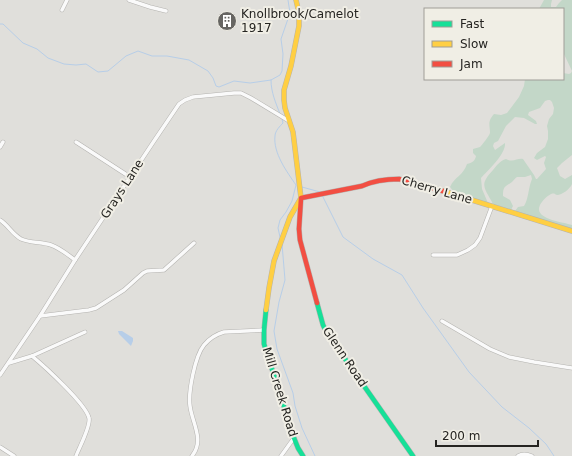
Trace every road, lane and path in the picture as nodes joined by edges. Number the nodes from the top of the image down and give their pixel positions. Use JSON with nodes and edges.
{"nodes":[{"id":1,"x":67,"y":0,"type":"edge"},
{"id":2,"x":129,"y":0,"type":"edge"},
{"id":3,"x":296,"y":0,"type":"edge"},
{"id":4,"x":62,"y":10,"type":"dead end"},
{"id":5,"x":166,"y":11,"type":"dead end"},
{"id":6,"x":290,"y":122,"type":"junction"},
{"id":7,"x":3,"y":142,"type":"dead end"},
{"id":8,"x":76,"y":142,"type":"dead end"},
{"id":9,"x":0,"y":146,"type":"edge"},
{"id":10,"x":130,"y":177,"type":"junction"},
{"id":11,"x":301,"y":198,"type":"junction"},
{"id":12,"x":492,"y":206,"type":"junction"},
{"id":13,"x":0,"y":220,"type":"edge"},
{"id":14,"x":572,"y":231,"type":"edge"},
{"id":15,"x":194,"y":243,"type":"dead end"},
{"id":16,"x":433,"y":255,"type":"dead end"},
{"id":17,"x":75,"y":260,"type":"junction"},
{"id":18,"x":40,"y":316,"type":"junction"},
{"id":19,"x":442,"y":321,"type":"dead end"},
{"id":20,"x":264,"y":330,"type":"junction"},
{"id":21,"x":85,"y":332,"type":"dead end"},
{"id":22,"x":32,"y":356,"type":"junction"},
{"id":23,"x":9,"y":363,"type":"junction"},
{"id":24,"x":572,"y":368,"type":"edge"},
{"id":25,"x":0,"y":375,"type":"edge"},
{"id":26,"x":294,"y":438,"type":"junction"},
{"id":27,"x":0,"y":447,"type":"edge"},
{"id":28,"x":14,"y":456,"type":"edge"},
{"id":29,"x":76,"y":456,"type":"edge"},
{"id":30,"x":192,"y":456,"type":"edge"},
{"id":31,"x":281,"y":456,"type":"edge"},
{"id":32,"x":303,"y":456,"type":"edge"},
{"id":33,"x":412,"y":456,"type":"edge"},
{"id":34,"x":518,"y":456,"type":"edge"},
{"id":35,"x":532,"y":456,"type":"edge"}],
"edges":[{"from":1,"to":4,"type":"street"},
{"from":2,"to":5,"type":"street"},
{"from":3,"to":6,"type":"street"},
{"from":6,"to":10,"type":"street","name":"Grays Lane"},
{"from":6,"to":11,"type":"street"},
{"from":7,"to":9,"type":"street"},
{"from":8,"to":10,"type":"street"},
{"from":10,"to":17,"type":"street","name":"Grays Lane"},
{"from":11,"to":12,"type":"street","name":"Cherry Lane"},
{"from":11,"to":20,"type":"street","name":"Mill Creek Road"},
{"from":11,"to":33,"type":"street","name":"Glenn Road"},
{"from":12,"to":14,"type":"street","name":"Cherry Lane"},
{"from":12,"to":16,"type":"street"},
{"from":13,"to":17,"type":"street"},
{"from":15,"to":18,"type":"street"},
{"from":17,"to":18,"type":"street","name":"Grays Lane"},
{"from":18,"to":23,"type":"street","name":"Grays Lane"},
{"from":19,"to":24,"type":"street"},
{"from":20,"to":26,"type":"street","name":"Mill Creek Road"},
{"from":20,"to":30,"type":"street"},
{"from":21,"to":22,"type":"street"},
{"from":22,"to":23,"type":"street"},
{"from":22,"to":29,"type":"street"},
{"from":23,"to":25,"type":"street","name":"Grays Lane"},
{"from":26,"to":31,"type":"street"},
{"from":26,"to":32,"type":"street","name":"Mill Creek Road"},
{"from":27,"to":28,"type":"street"},
{"from":34,"to":35,"type":"street"}]}
